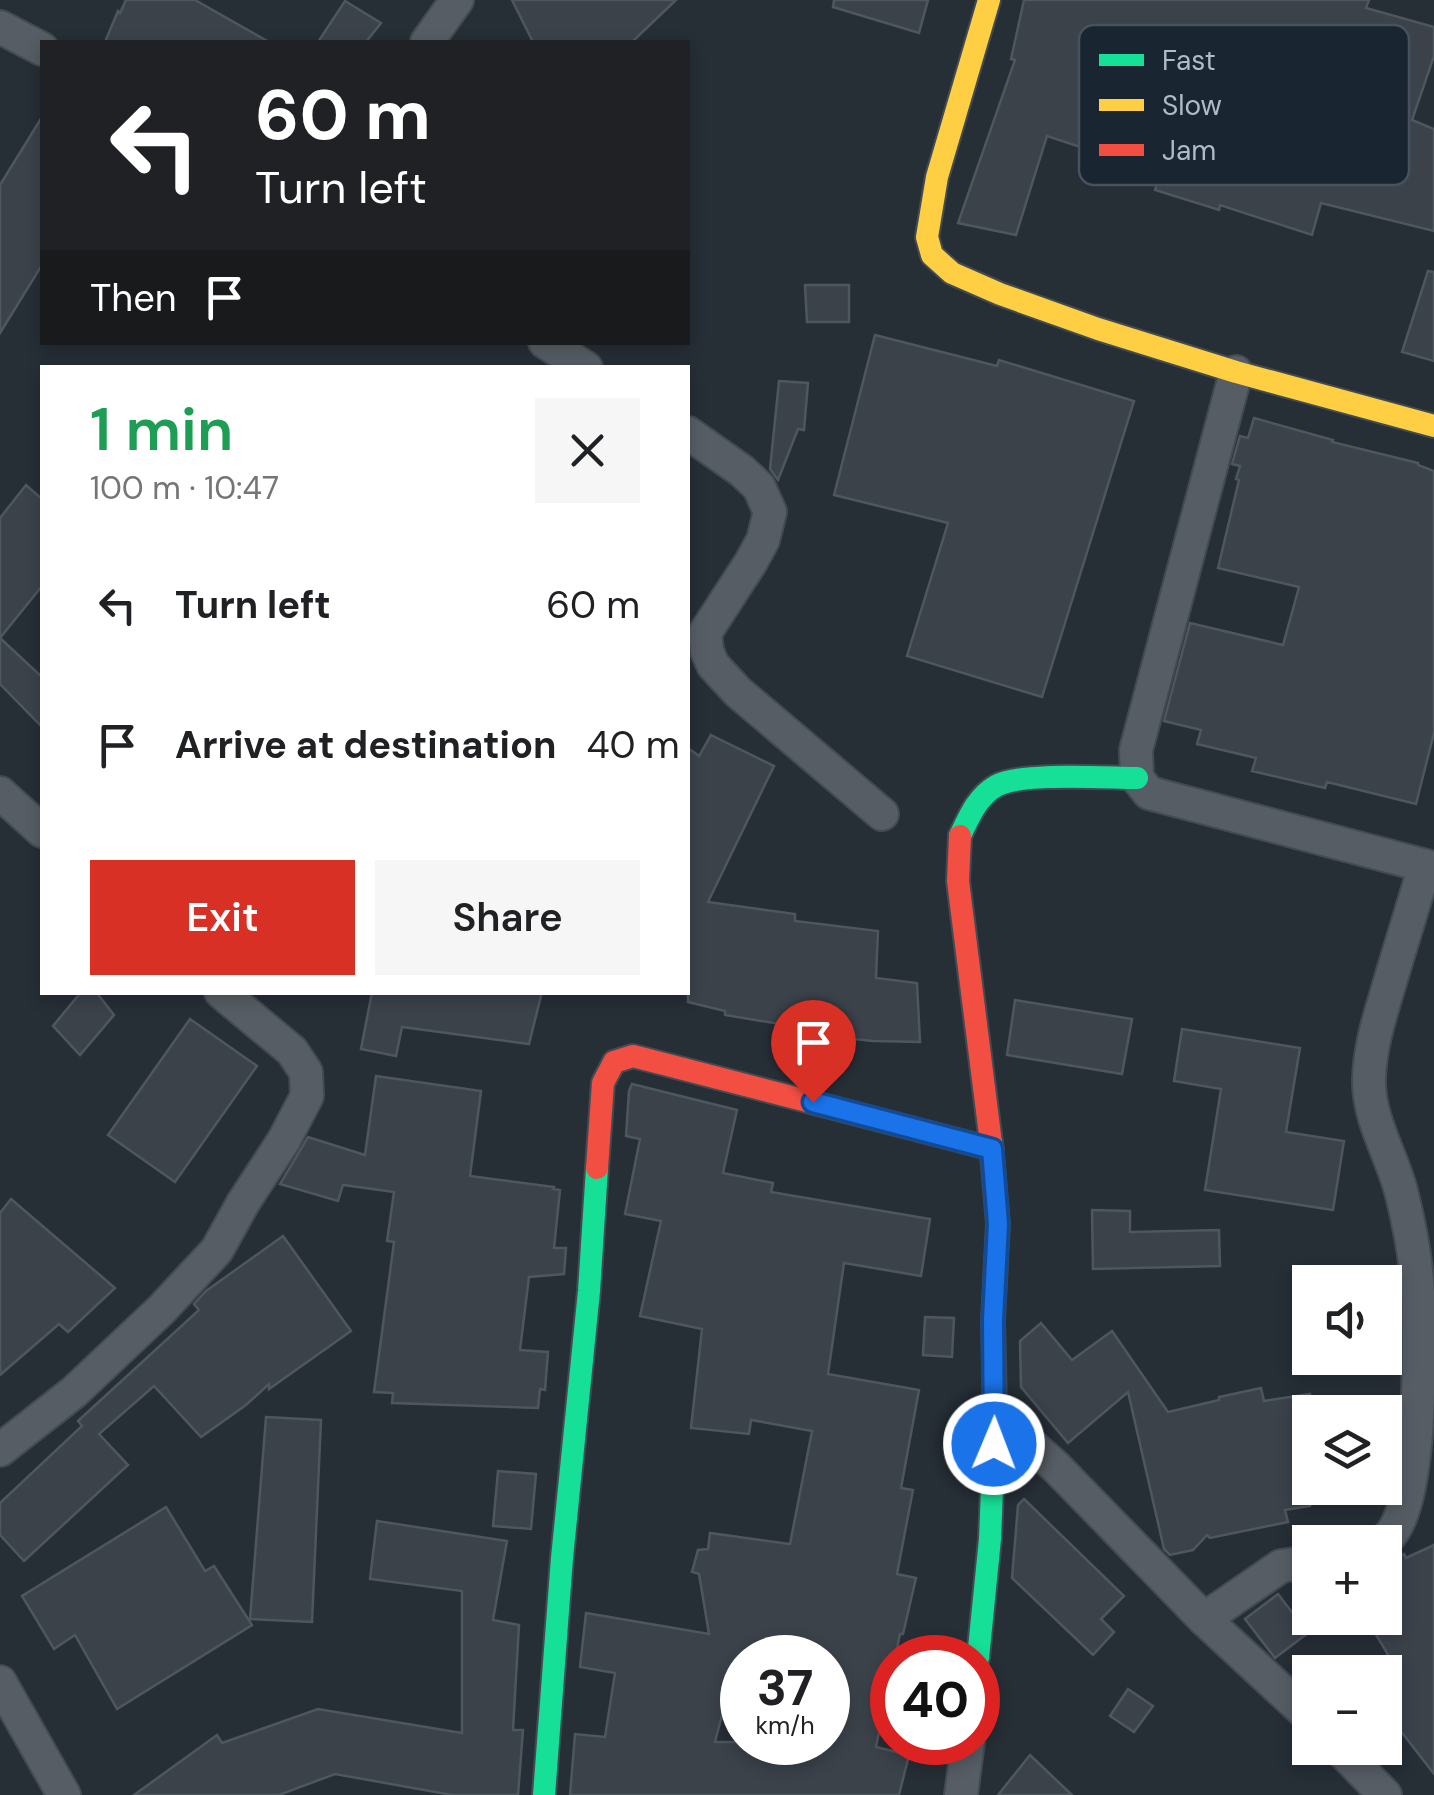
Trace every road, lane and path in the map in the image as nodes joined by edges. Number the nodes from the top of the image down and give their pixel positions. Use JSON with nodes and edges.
{"nodes":[{"id":1,"x":457,"y":0,"type":"edge"},
{"id":2,"x":989,"y":0,"type":"edge"},
{"id":3,"x":0,"y":27,"type":"edge"},
{"id":4,"x":428,"y":40,"type":"edge"},
{"id":5,"x":40,"y":48,"type":"edge"},
{"id":6,"x":549,"y":345,"type":"edge"},
{"id":7,"x":581,"y":365,"type":"edge"},
{"id":8,"x":1236,"y":372,"type":"junction"},
{"id":9,"x":1434,"y":426,"type":"edge"},
{"id":10,"x":690,"y":434,"type":"edge"},
{"id":11,"x":1136,"y":778,"type":"junction"},
{"id":12,"x":0,"y":793,"type":"edge"},
{"id":13,"x":882,"y":814,"type":"dead end"},
{"id":14,"x":40,"y":830,"type":"edge"},
{"id":15,"x":1430,"y":867,"type":"edge"},
{"id":16,"x":225,"y":995,"type":"edge"},
{"id":17,"x":992,"y":1149,"type":"junction"},
{"id":18,"x":995,"y":1413,"type":"junction"},
{"id":19,"x":1426,"y":1428,"type":"edge"},
{"id":20,"x":0,"y":1450,"type":"edge"},
{"id":21,"x":1398,"y":1525,"type":"edge"},
{"id":22,"x":1292,"y":1565,"type":"edge"},
{"id":23,"x":1204,"y":1619,"type":"junction"},
{"id":24,"x":980,"y":1635,"type":"edge"},
{"id":25,"x":0,"y":1682,"type":"edge"},
{"id":26,"x":1292,"y":1700,"type":"edge"},
{"id":27,"x":965,"y":1765,"type":"edge"},
{"id":28,"x":1356,"y":1765,"type":"edge"},
{"id":29,"x":64,"y":1795,"type":"edge"},
{"id":30,"x":544,"y":1795,"type":"edge"},
{"id":31,"x":961,"y":1795,"type":"edge"},
{"id":32,"x":1385,"y":1795,"type":"edge"}],
"edges":[{"from":1,"to":4,"type":"street"},
{"from":2,"to":8,"type":"street"},
{"from":3,"to":5,"type":"street"},
{"from":6,"to":7,"type":"street"},
{"from":8,"to":9,"type":"street"},
{"from":8,"to":11,"type":"street"},
{"from":10,"to":13,"type":"street"},
{"from":11,"to":15,"type":"street"},
{"from":11,"to":17,"type":"street"},
{"from":12,"to":14,"type":"street"},
{"from":15,"to":19,"type":"street"},
{"from":16,"to":20,"type":"street"},
{"from":17,"to":18,"type":"street"},
{"from":17,"to":30,"type":"street"},
{"from":18,"to":23,"type":"street"},
{"from":18,"to":24,"type":"street"},
{"from":19,"to":21,"type":"street"},
{"from":22,"to":23,"type":"street"},
{"from":23,"to":26,"type":"street"},
{"from":25,"to":29,"type":"street"},
{"from":27,"to":31,"type":"street"},
{"from":28,"to":32,"type":"street"}]}
